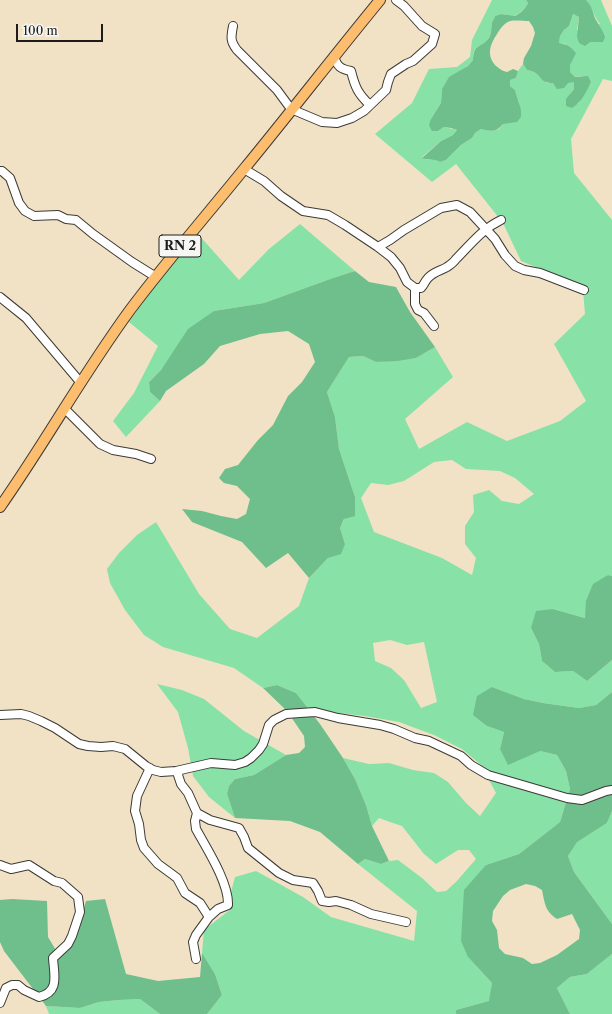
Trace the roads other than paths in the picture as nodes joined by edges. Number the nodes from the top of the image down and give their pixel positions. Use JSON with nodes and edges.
{"nodes":[{"id":1,"x":380,"y":0,"type":"edge"},
{"id":2,"x":396,"y":0,"type":"edge"},
{"id":3,"x":233,"y":26,"type":"dead end"},
{"id":4,"x":334,"y":56,"type":"junction"},
{"id":5,"x":370,"y":105,"type":"junction"},
{"id":6,"x":291,"y":109,"type":"junction"},
{"id":7,"x":244,"y":169,"type":"junction"},
{"id":8,"x":0,"y":170,"type":"edge"},
{"id":9,"x":501,"y":220,"type":"dead end"},
{"id":10,"x":486,"y":230,"type":"junction"},
{"id":11,"x":378,"y":247,"type":"junction"},
{"id":12,"x":156,"y":277,"type":"junction"},
{"id":13,"x":415,"y":288,"type":"junction"},
{"id":14,"x":584,"y":290,"type":"dead end"},
{"id":15,"x":0,"y":297,"type":"edge"},
{"id":16,"x":434,"y":326,"type":"dead end"},
{"id":17,"x":81,"y":383,"type":"junction"},
{"id":18,"x":64,"y":408,"type":"junction"},
{"id":19,"x":151,"y":460,"type":"dead end"},
{"id":20,"x":2,"y":501,"type":"edge"},
{"id":21,"x":0,"y":715,"type":"edge"},
{"id":22,"x":150,"y":768,"type":"junction"},
{"id":23,"x":179,"y":770,"type":"junction"},
{"id":24,"x":612,"y":790,"type":"edge"},
{"id":25,"x":197,"y":813,"type":"junction"},
{"id":26,"x":0,"y":864,"type":"edge"},
{"id":27,"x":209,"y":917,"type":"junction"},
{"id":28,"x":406,"y":922,"type":"dead end"},
{"id":29,"x":196,"y":959,"type":"dead end"},
{"id":30,"x":0,"y":1003,"type":"edge"}],
"edges":[{"from":1,"to":4,"type":"main road","number":"RN 2"},
{"from":2,"to":5,"type":"street"},
{"from":3,"to":6,"type":"street"},
{"from":4,"to":5,"type":"street"},
{"from":4,"to":6,"type":"main road","number":"RN 2"},
{"from":5,"to":6,"type":"street"},
{"from":6,"to":7,"type":"main road","number":"RN 2"},
{"from":7,"to":11,"type":"street"},
{"from":7,"to":12,"type":"main road","number":"RN 2"},
{"from":8,"to":12,"type":"street"},
{"from":9,"to":10,"type":"street"},
{"from":10,"to":11,"type":"street"},
{"from":10,"to":13,"type":"street"},
{"from":10,"to":14,"type":"street"},
{"from":11,"to":13,"type":"street"},
{"from":12,"to":17,"type":"main road","number":"RN 2"},
{"from":13,"to":16,"type":"street"},
{"from":15,"to":17,"type":"street"},
{"from":17,"to":18,"type":"main road","number":"RN 2"},
{"from":18,"to":19,"type":"street"},
{"from":18,"to":20,"type":"main road","number":"RN 2"},
{"from":21,"to":22,"type":"street"},
{"from":22,"to":23,"type":"street"},
{"from":22,"to":27,"type":"street"},
{"from":23,"to":24,"type":"street"},
{"from":23,"to":25,"type":"street"},
{"from":25,"to":27,"type":"street"},
{"from":25,"to":28,"type":"street"},
{"from":26,"to":30,"type":"street"},
{"from":27,"to":29,"type":"street"}]}
